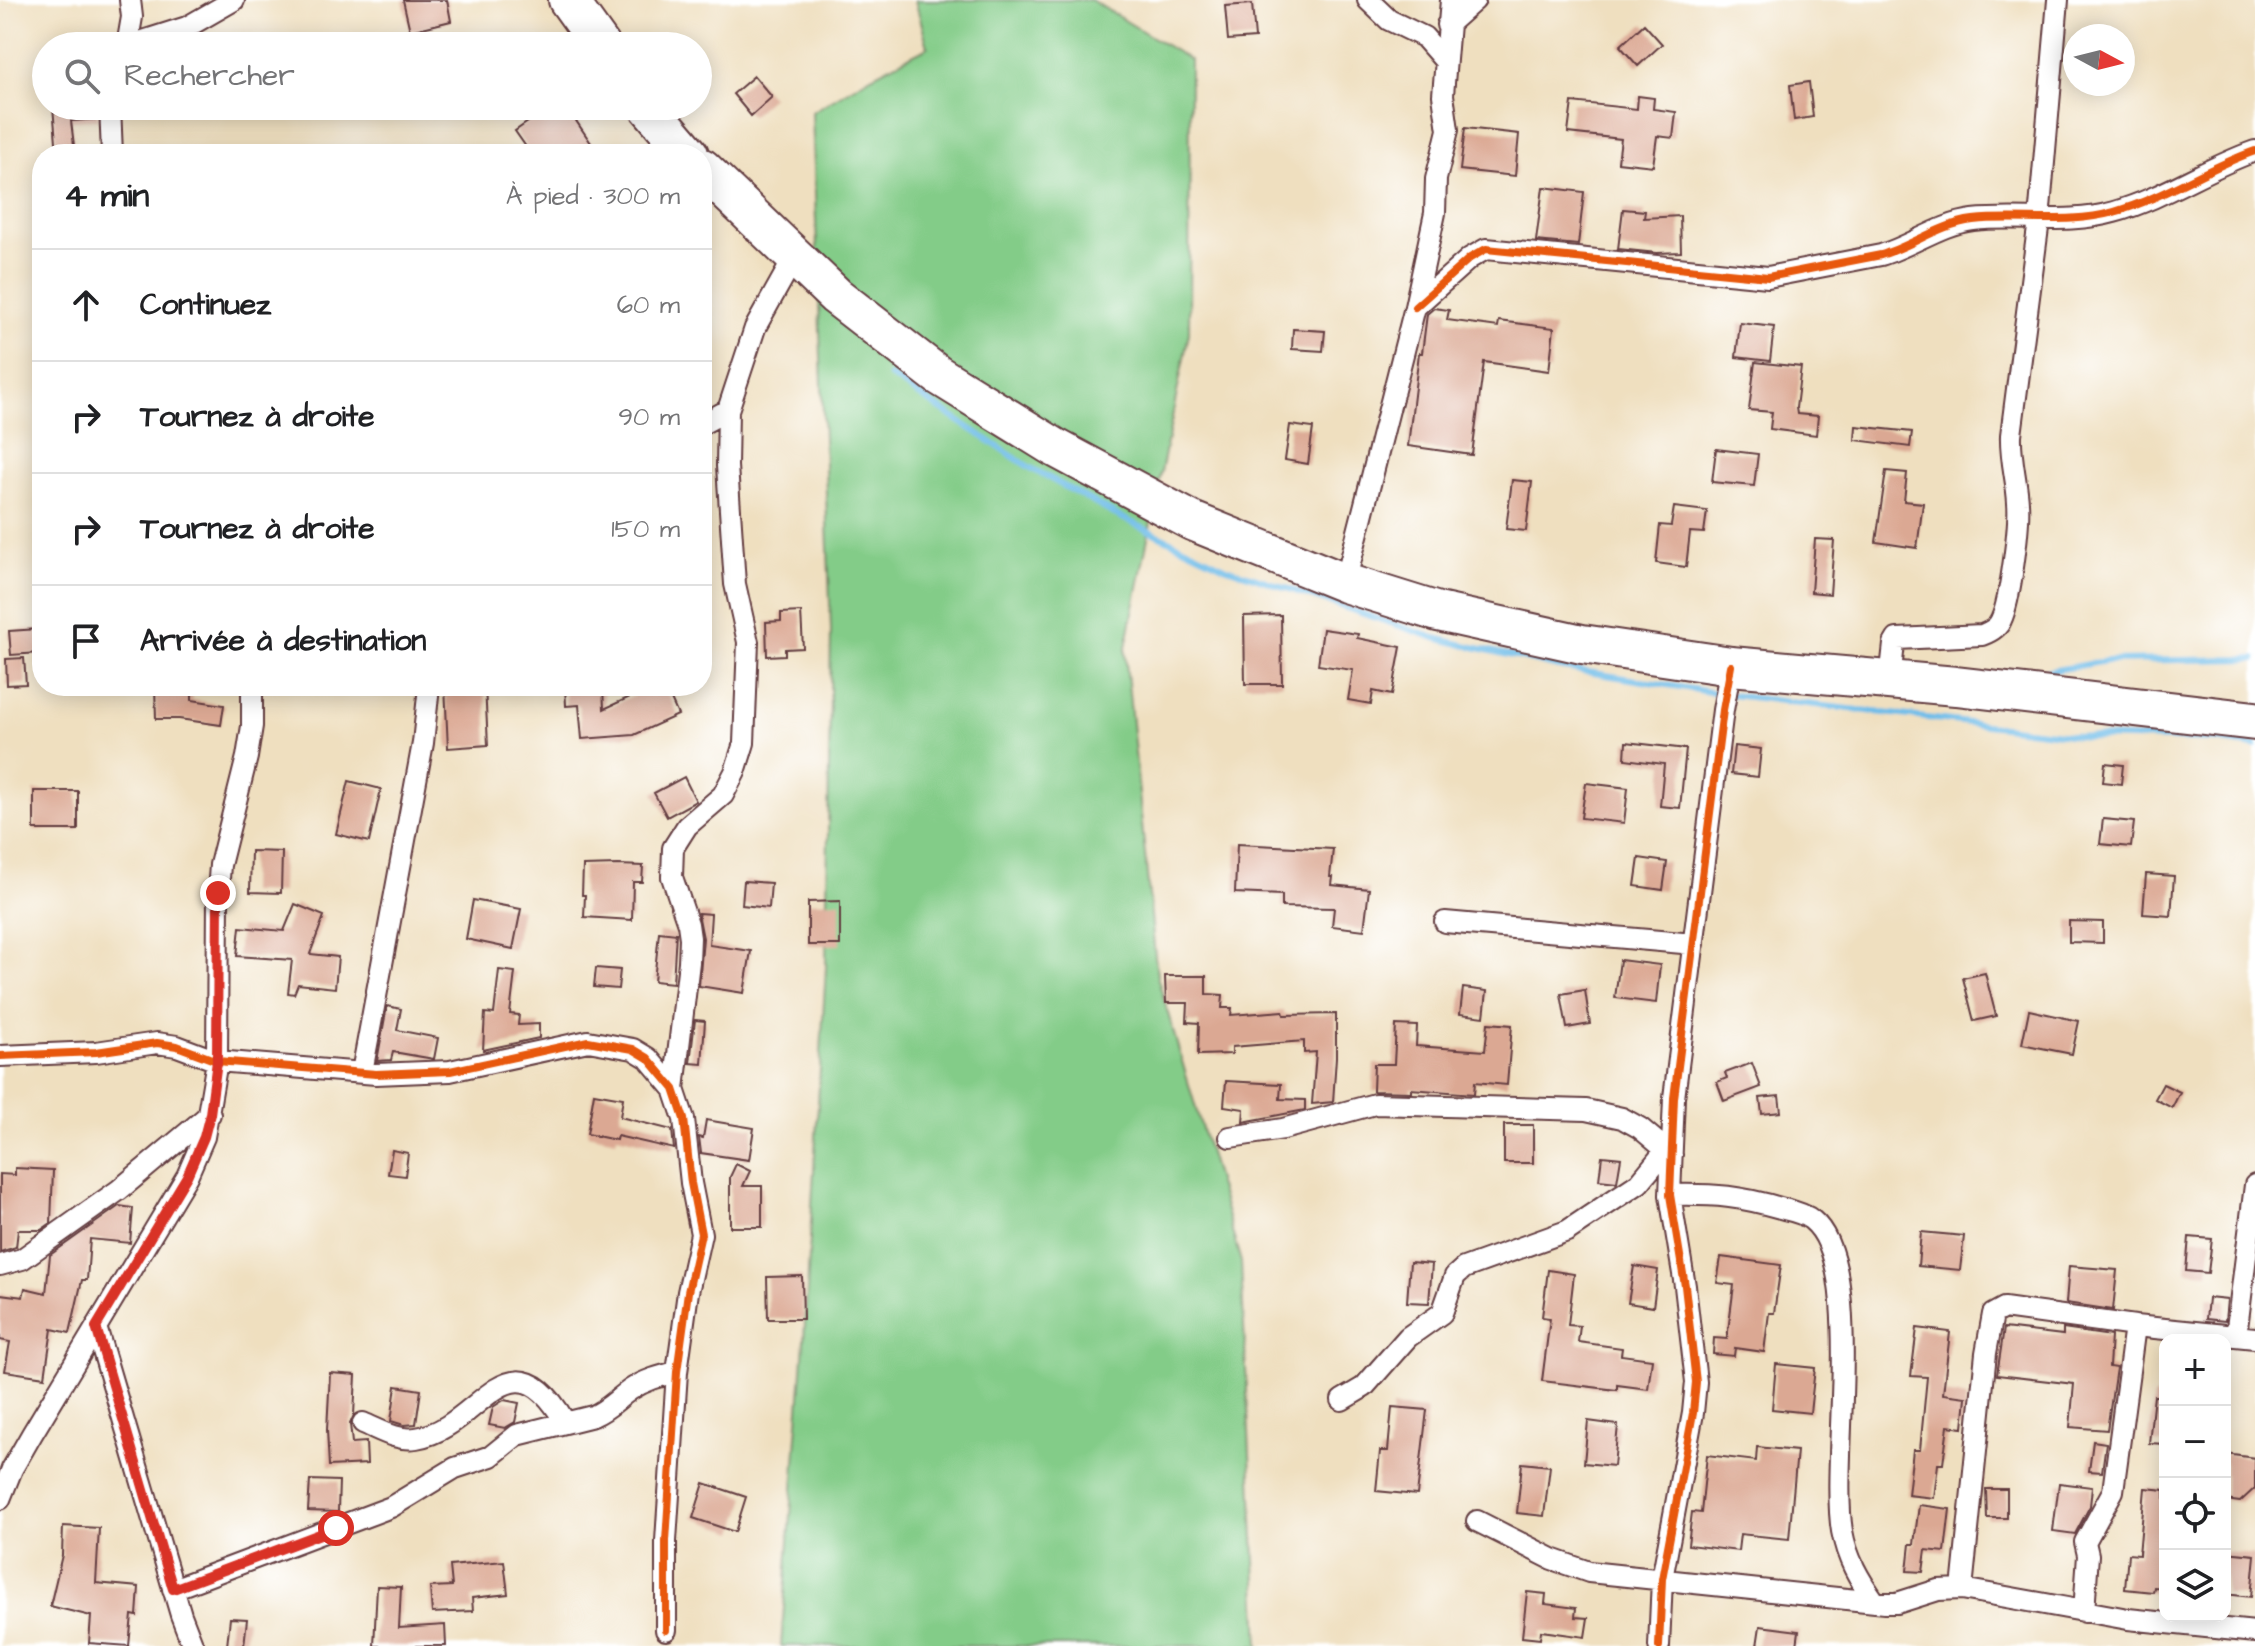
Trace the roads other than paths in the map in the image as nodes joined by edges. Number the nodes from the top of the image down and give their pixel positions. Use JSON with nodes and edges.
{"nodes":[{"id":1,"x":130,"y":0,"type":"edge"},
{"id":2,"x":234,"y":0,"type":"edge"},
{"id":3,"x":568,"y":0,"type":"edge"},
{"id":4,"x":1368,"y":0,"type":"edge"},
{"id":5,"x":1451,"y":0,"type":"edge"},
{"id":6,"x":1475,"y":0,"type":"edge"},
{"id":7,"x":2058,"y":0,"type":"edge"},
{"id":8,"x":1447,"y":25,"type":"junction"},
{"id":9,"x":129,"y":32,"type":"edge"},
{"id":10,"x":171,"y":32,"type":"edge"},
{"id":11,"x":591,"y":32,"type":"edge"},
{"id":12,"x":1445,"y":61,"type":"junction"},
{"id":13,"x":111,"y":120,"type":"edge"},
{"id":14,"x":660,"y":120,"type":"edge"},
{"id":15,"x":112,"y":144,"type":"edge"},
{"id":16,"x":680,"y":144,"type":"edge"},
{"id":17,"x":2255,"y":151,"type":"edge"},
{"id":18,"x":712,"y":178,"type":"edge"},
{"id":19,"x":2039,"y":220,"type":"junction"},
{"id":20,"x":794,"y":258,"type":"junction"},
{"id":21,"x":1415,"y":307,"type":"junction"},
{"id":22,"x":728,"y":410,"type":"junction"},
{"id":23,"x":712,"y":419,"type":"edge"},
{"id":24,"x":1345,"y":583,"type":"junction"},
{"id":25,"x":1731,"y":666,"type":"junction"},
{"id":26,"x":1890,"y":680,"type":"junction"},
{"id":27,"x":252,"y":696,"type":"edge"},
{"id":28,"x":428,"y":696,"type":"edge"},
{"id":29,"x":2247,"y":722,"type":"edge"},
{"id":30,"x":1445,"y":922,"type":"dead end"},
{"id":31,"x":1694,"y":944,"type":"junction"},
{"id":32,"x":0,"y":1056,"type":"edge"},
{"id":33,"x":217,"y":1061,"type":"junction"},
{"id":34,"x":362,"y":1072,"type":"junction"},
{"id":35,"x":674,"y":1089,"type":"junction"},
{"id":36,"x":210,"y":1114,"type":"junction"},
{"id":37,"x":1230,"y":1137,"type":"dead end"},
{"id":38,"x":1669,"y":1152,"type":"junction"},
{"id":39,"x":2255,"y":1185,"type":"edge"},
{"id":40,"x":1670,"y":1195,"type":"junction"},
{"id":41,"x":0,"y":1265,"type":"edge"},
{"id":42,"x":2135,"y":1326,"type":"junction"},
{"id":43,"x":96,"y":1327,"type":"junction"},
{"id":44,"x":2246,"y":1337,"type":"edge"},
{"id":45,"x":677,"y":1372,"type":"junction"},
{"id":46,"x":1342,"y":1400,"type":"dead end"},
{"id":47,"x":565,"y":1422,"type":"junction"},
{"id":48,"x":363,"y":1423,"type":"dead end"},
{"id":49,"x":0,"y":1499,"type":"edge"},
{"id":50,"x":1477,"y":1521,"type":"dead end"},
{"id":51,"x":1662,"y":1579,"type":"junction"},
{"id":52,"x":173,"y":1589,"type":"junction"},
{"id":53,"x":1962,"y":1589,"type":"junction"},
{"id":54,"x":1875,"y":1602,"type":"junction"},
{"id":55,"x":2084,"y":1612,"type":"junction"},
{"id":56,"x":666,"y":1630,"type":"dead end"},
{"id":57,"x":2255,"y":1632,"type":"edge"},
{"id":58,"x":193,"y":1646,"type":"edge"},
{"id":59,"x":1659,"y":1646,"type":"edge"}],
"edges":[{"from":1,"to":9,"type":"street"},
{"from":2,"to":10,"type":"street"},
{"from":3,"to":11,"type":"highway"},
{"from":4,"to":12,"type":"street"},
{"from":5,"to":8,"type":"street"},
{"from":6,"to":8,"type":"street"},
{"from":7,"to":19,"type":"street"},
{"from":8,"to":12,"type":"street"},
{"from":12,"to":21,"type":"street"},
{"from":13,"to":15,"type":"street"},
{"from":14,"to":16,"type":"highway"},
{"from":17,"to":19,"type":"street"},
{"from":18,"to":20,"type":"highway"},
{"from":19,"to":21,"type":"street"},
{"from":19,"to":26,"type":"street"},
{"from":20,"to":22,"type":"street"},
{"from":20,"to":24,"type":"highway"},
{"from":21,"to":24,"type":"street"},
{"from":22,"to":23,"type":"street"},
{"from":22,"to":35,"type":"street"},
{"from":24,"to":25,"type":"highway"},
{"from":25,"to":26,"type":"highway"},
{"from":25,"to":31,"type":"street"},
{"from":26,"to":29,"type":"highway"},
{"from":27,"to":33,"type":"street"},
{"from":28,"to":34,"type":"street"},
{"from":30,"to":31,"type":"street"},
{"from":31,"to":38,"type":"street"},
{"from":32,"to":33,"type":"street"},
{"from":33,"to":34,"type":"street"},
{"from":33,"to":36,"type":"street"},
{"from":34,"to":35,"type":"street"},
{"from":35,"to":45,"type":"street"},
{"from":36,"to":41,"type":"street"},
{"from":36,"to":43,"type":"street"},
{"from":37,"to":38,"type":"street"},
{"from":38,"to":40,"type":"street"},
{"from":38,"to":46,"type":"street"},
{"from":39,"to":44,"type":"street"},
{"from":40,"to":51,"type":"street"},
{"from":40,"to":54,"type":"street"},
{"from":42,"to":44,"type":"street"},
{"from":42,"to":53,"type":"street"},
{"from":42,"to":55,"type":"street"},
{"from":43,"to":49,"type":"street"},
{"from":43,"to":52,"type":"street"},
{"from":45,"to":47,"type":"street"},
{"from":45,"to":56,"type":"street"},
{"from":47,"to":48,"type":"street"},
{"from":47,"to":52,"type":"street"},
{"from":50,"to":51,"type":"street"},
{"from":51,"to":54,"type":"street"},
{"from":51,"to":59,"type":"street"},
{"from":52,"to":58,"type":"street"},
{"from":53,"to":54,"type":"street"},
{"from":53,"to":55,"type":"street"},
{"from":55,"to":57,"type":"street"}]}
